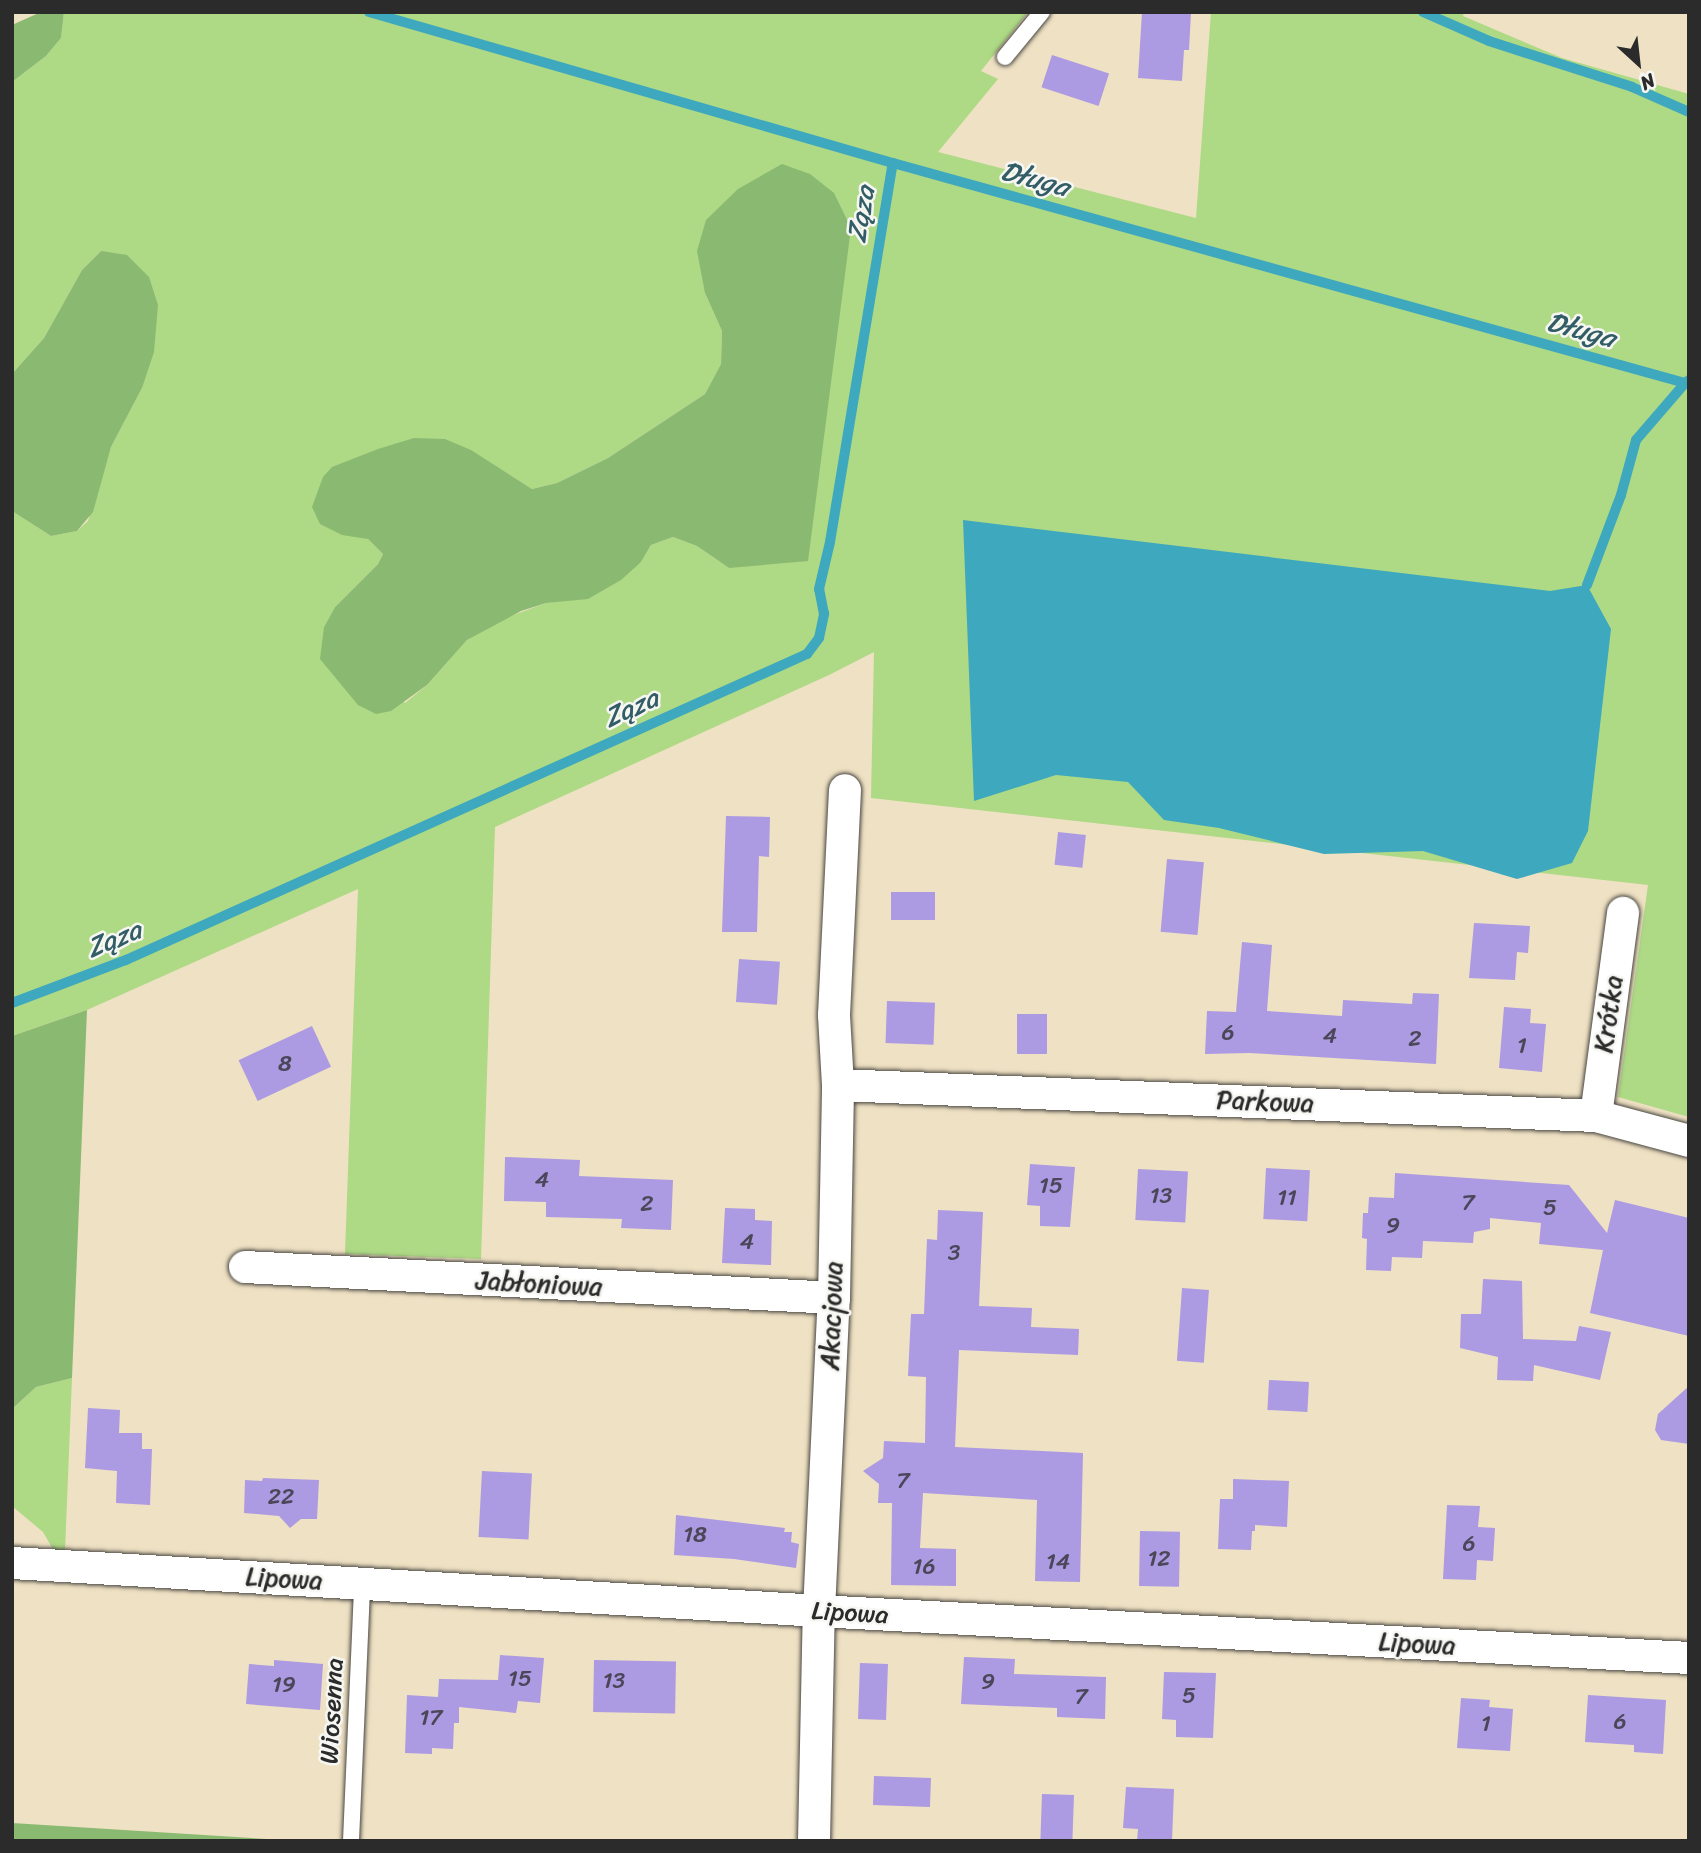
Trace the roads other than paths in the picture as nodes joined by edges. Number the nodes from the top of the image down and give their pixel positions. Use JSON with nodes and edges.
{"nodes":[{"id":1,"x":1042,"y":12,"type":"edge"},
{"id":2,"x":1005,"y":57,"type":"dead end"},
{"id":3,"x":845,"y":790,"type":"dead end"},
{"id":4,"x":1623,"y":913,"type":"dead end"},
{"id":5,"x":838,"y":1085,"type":"junction"},
{"id":6,"x":1595,"y":1116,"type":"junction"},
{"id":7,"x":1689,"y":1141,"type":"edge"},
{"id":8,"x":245,"y":1266,"type":"dead end"},
{"id":9,"x":834,"y":1298,"type":"junction"},
{"id":10,"x":12,"y":1563,"type":"edge"},
{"id":11,"x":362,"y":1584,"type":"junction"},
{"id":12,"x":819,"y":1611,"type":"junction"},
{"id":13,"x":1689,"y":1658,"type":"edge"},
{"id":14,"x":351,"y":1841,"type":"edge"},
{"id":15,"x":814,"y":1841,"type":"edge"}],
"edges":[{"from":1,"to":2,"type":"lane"},
{"from":3,"to":5,"type":"street","name":"Akacjowa"},
{"from":4,"to":6,"type":"street","name":"Krótka"},
{"from":5,"to":6,"type":"street","name":"Parkowa"},
{"from":5,"to":9,"type":"street","name":"Akacjowa"},
{"from":6,"to":7,"type":"street","name":"Parkowa"},
{"from":8,"to":9,"type":"street","name":"Jabłoniowa"},
{"from":9,"to":12,"type":"street","name":"Akacjowa"},
{"from":10,"to":11,"type":"street","name":"Lipowa"},
{"from":11,"to":12,"type":"street","name":"Lipowa"},
{"from":11,"to":14,"type":"lane","name":"Wiosenna"},
{"from":12,"to":13,"type":"street","name":"Lipowa"},
{"from":12,"to":15,"type":"street","name":"Akacjowa"}]}
